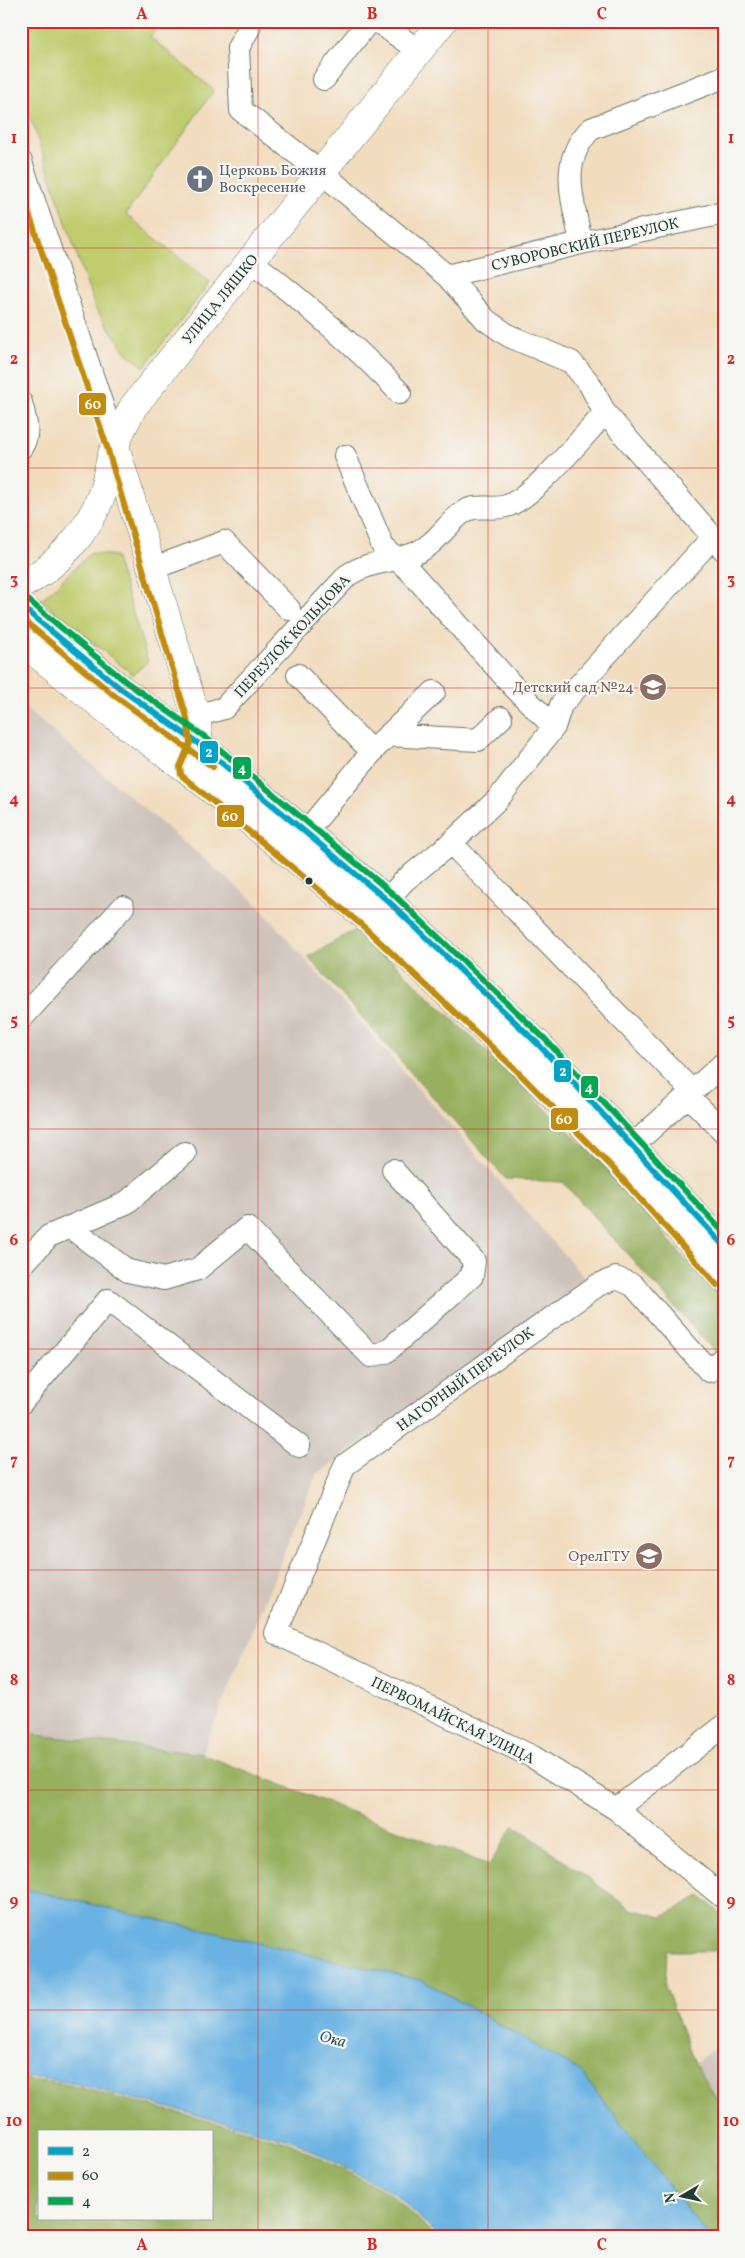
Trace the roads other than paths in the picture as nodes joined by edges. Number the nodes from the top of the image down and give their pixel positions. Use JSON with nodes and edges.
{"nodes":[{"id":1,"x":369,"y":21,"type":"edge"},
{"id":2,"x":377,"y":21,"type":"edge"},
{"id":3,"x":443,"y":21,"type":"edge"},
{"id":4,"x":250,"y":28,"type":"dead end"},
{"id":5,"x":419,"y":51,"type":"junction"},
{"id":6,"x":724,"y":77,"type":"edge"},
{"id":7,"x":324,"y":79,"type":"dead end"},
{"id":8,"x":21,"y":162,"type":"edge"},
{"id":9,"x":322,"y":172,"type":"junction"},
{"id":10,"x":724,"y":213,"type":"edge"},
{"id":11,"x":581,"y":243,"type":"junction"},
{"id":12,"x":251,"y":261,"type":"junction"},
{"id":13,"x":447,"y":276,"type":"junction"},
{"id":14,"x":400,"y":393,"type":"dead end"},
{"id":15,"x":21,"y":403,"type":"edge"},
{"id":16,"x":605,"y":413,"type":"junction"},
{"id":17,"x":115,"y":444,"type":"junction"},
{"id":18,"x":21,"y":448,"type":"edge"},
{"id":19,"x":345,"y":456,"type":"dead end"},
{"id":20,"x":718,"y":544,"type":"edge"},
{"id":21,"x":396,"y":560,"type":"junction"},
{"id":22,"x":150,"y":569,"type":"junction"},
{"id":23,"x":21,"y":585,"type":"edge"},
{"id":24,"x":21,"y":606,"type":"edge"},
{"id":25,"x":289,"y":610,"type":"dead end"},
{"id":26,"x":21,"y":642,"type":"edge"},
{"id":27,"x":298,"y":676,"type":"dead end"},
{"id":28,"x":434,"y":692,"type":"dead end"},
{"id":29,"x":196,"y":716,"type":"junction"},
{"id":30,"x":501,"y":718,"type":"dead end"},
{"id":31,"x":554,"y":727,"type":"junction"},
{"id":32,"x":388,"y":735,"type":"junction"},
{"id":33,"x":198,"y":744,"type":"junction"},
{"id":34,"x":372,"y":752,"type":"junction"},
{"id":35,"x":188,"y":770,"type":"junction"},
{"id":36,"x":306,"y":832,"type":"junction"},
{"id":37,"x":451,"y":843,"type":"junction"},
{"id":38,"x":387,"y":900,"type":"junction"},
{"id":39,"x":123,"y":907,"type":"dead end"},
{"id":40,"x":21,"y":1019,"type":"edge"},
{"id":41,"x":724,"y":1063,"type":"edge"},
{"id":42,"x":691,"y":1094,"type":"junction"},
{"id":43,"x":724,"y":1132,"type":"edge"},
{"id":44,"x":632,"y":1145,"type":"junction"},
{"id":45,"x":185,"y":1153,"type":"dead end"},
{"id":46,"x":394,"y":1170,"type":"dead end"},
{"id":47,"x":70,"y":1227,"type":"junction"},
{"id":48,"x":724,"y":1246,"type":"edge"},
{"id":49,"x":21,"y":1266,"type":"edge"},
{"id":50,"x":724,"y":1279,"type":"edge"},
{"id":51,"x":724,"y":1357,"type":"edge"},
{"id":52,"x":21,"y":1403,"type":"edge"},
{"id":53,"x":299,"y":1446,"type":"dead end"},
{"id":54,"x":324,"y":1514,"type":"joint"},
{"id":55,"x":724,"y":1726,"type":"edge"},
{"id":56,"x":616,"y":1809,"type":"junction"},
{"id":57,"x":724,"y":1898,"type":"edge"}],
"edges":[{"from":1,"to":7,"type":"street"},
{"from":2,"to":5,"type":"street"},
{"from":3,"to":5,"type":"main road","name":"УЛИЦА ЛЯШКО"},
{"from":4,"to":9,"type":"street"},
{"from":5,"to":9,"type":"main road","name":"УЛИЦА ЛЯШКО"},
{"from":6,"to":11,"type":"street"},
{"from":8,"to":17,"type":"street"},
{"from":9,"to":12,"type":"main road","name":"УЛИЦА ЛЯШКО"},
{"from":9,"to":13,"type":"street"},
{"from":10,"to":11,"type":"street","name":"СУВОРОВСКИЙ ПЕРЕУЛОК"},
{"from":11,"to":13,"type":"street","name":"СУВОРОВСКИЙ ПЕРЕУЛОК"},
{"from":12,"to":14,"type":"street"},
{"from":12,"to":17,"type":"main road","name":"УЛИЦА ЛЯШКО"},
{"from":13,"to":16,"type":"street"},
{"from":15,"to":18,"type":"street"},
{"from":16,"to":20,"type":"street"},
{"from":16,"to":21,"type":"street","name":"ПЕРЕУЛОК КОЛЬЦОВА"},
{"from":17,"to":22,"type":"main road"},
{"from":17,"to":23,"type":"main road","name":"УЛИЦА ЛЯШКО"},
{"from":19,"to":21,"type":"street"},
{"from":20,"to":31,"type":"street"},
{"from":21,"to":29,"type":"street","name":"ПЕРЕУЛОК КОЛЬЦОВА"},
{"from":21,"to":31,"type":"street"},
{"from":22,"to":25,"type":"street"},
{"from":22,"to":29,"type":"main road"},
{"from":24,"to":33,"type":"main road"},
{"from":26,"to":35,"type":"main road"},
{"from":27,"to":34,"type":"street"},
{"from":28,"to":32,"type":"street"},
{"from":29,"to":33,"type":"main road"},
{"from":30,"to":32,"type":"street"},
{"from":31,"to":37,"type":"street"},
{"from":32,"to":34,"type":"street"},
{"from":33,"to":35,"type":"main road"},
{"from":33,"to":36,"type":"main road"},
{"from":34,"to":36,"type":"street"},
{"from":35,"to":50,"type":"main road"},
{"from":36,"to":38,"type":"main road"},
{"from":37,"to":38,"type":"street"},
{"from":37,"to":42,"type":"street"},
{"from":38,"to":44,"type":"main road"},
{"from":39,"to":40,"type":"street"},
{"from":41,"to":42,"type":"street"},
{"from":42,"to":43,"type":"street"},
{"from":42,"to":44,"type":"street"},
{"from":44,"to":48,"type":"main road"},
{"from":45,"to":47,"type":"street"},
{"from":46,"to":47,"type":"street"},
{"from":47,"to":49,"type":"street"},
{"from":51,"to":54,"type":"street","name":"НАГОРНЫЙ ПЕРЕУЛОК"},
{"from":52,"to":53,"type":"street"},
{"from":54,"to":56,"type":"street","name":"ПЕРВОМАЙСКАЯ УЛИЦА"},
{"from":55,"to":56,"type":"street"},
{"from":56,"to":57,"type":"street","name":"ПЕРВОМАЙСКАЯ УЛИЦА"}]}
